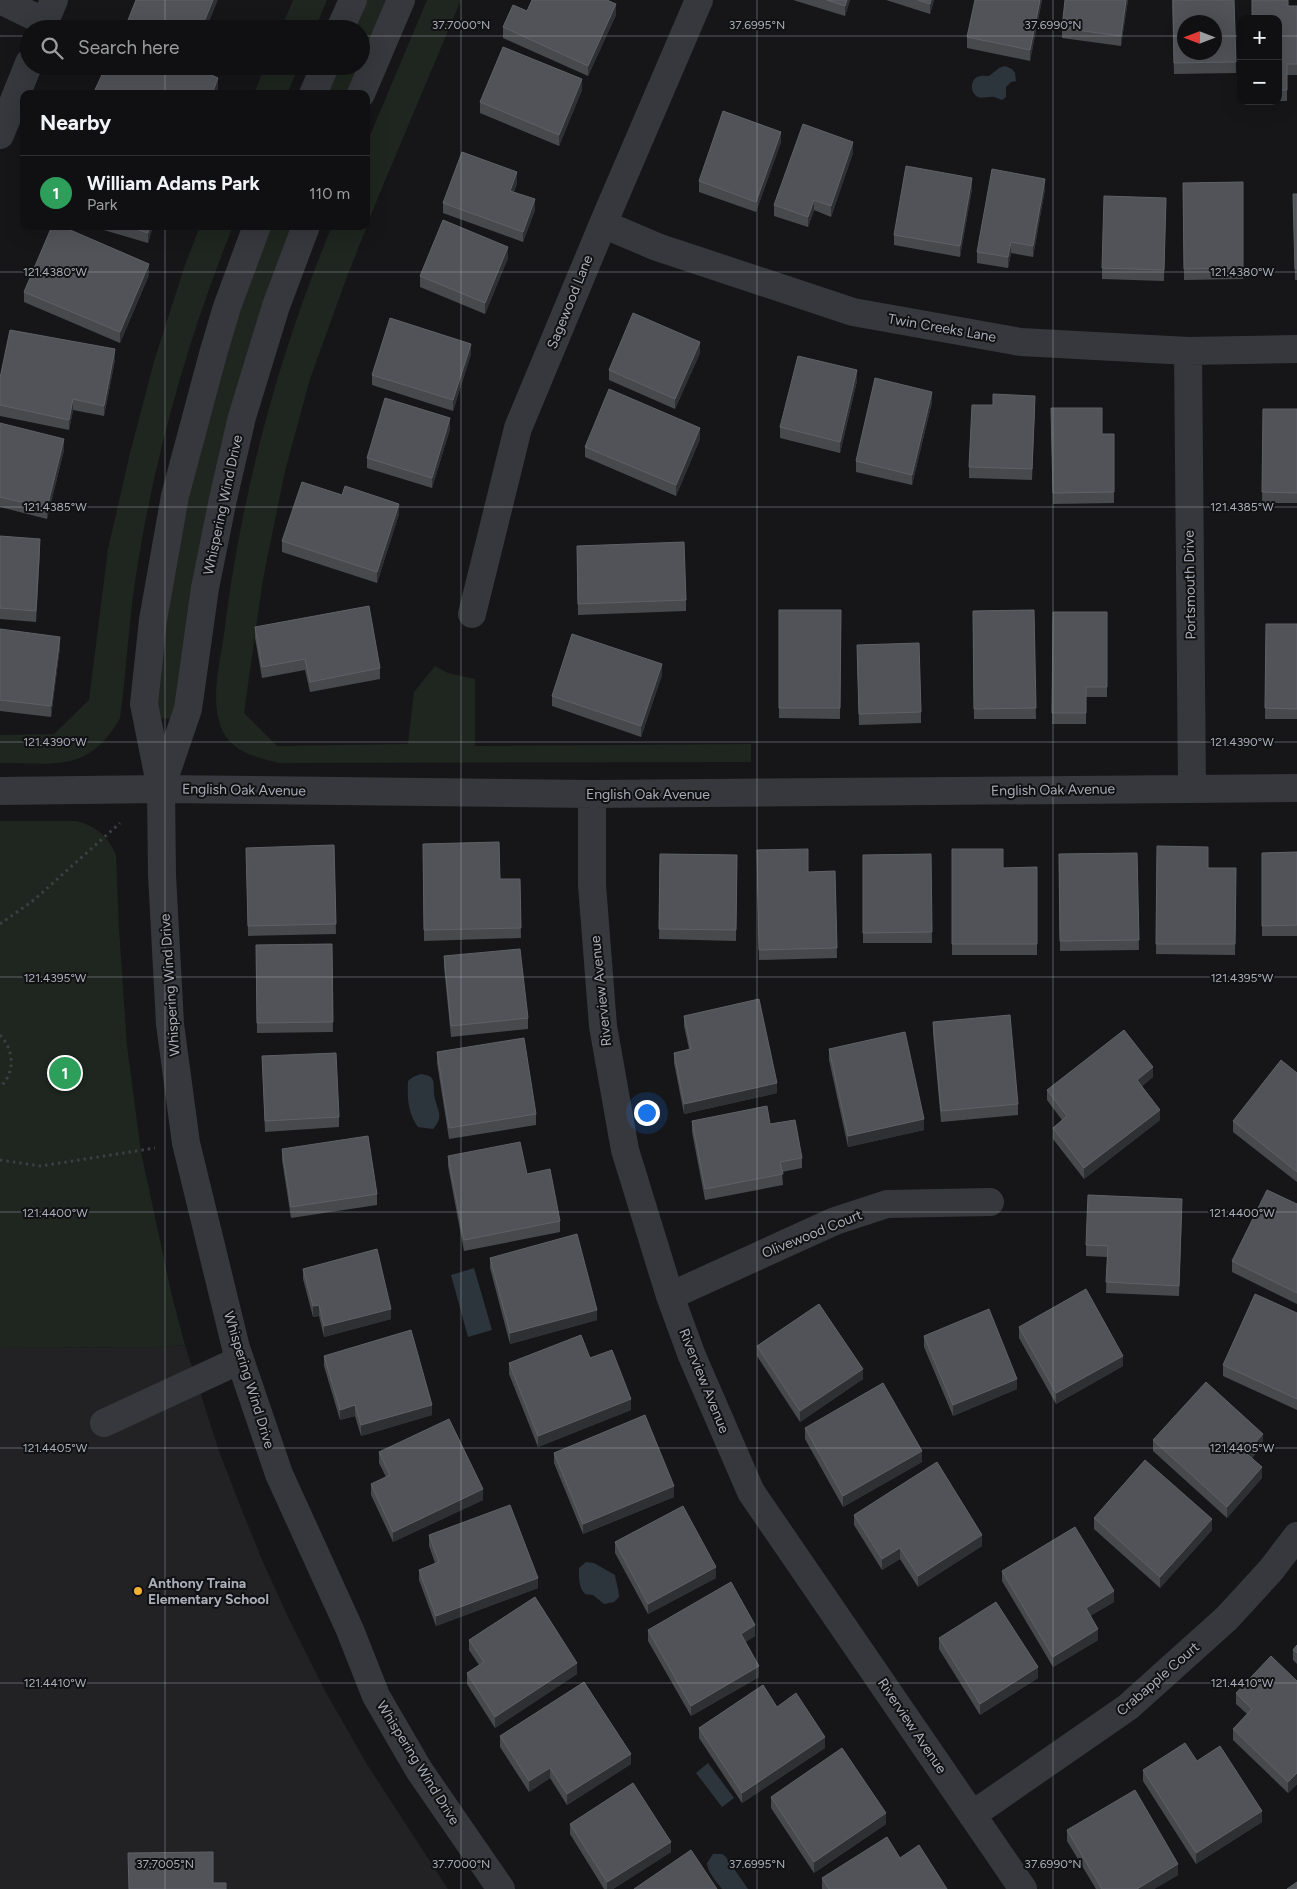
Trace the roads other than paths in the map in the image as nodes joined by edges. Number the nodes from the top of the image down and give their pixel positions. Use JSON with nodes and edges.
{"nodes":[{"id":1,"x":0,"y":0,"type":"edge"},
{"id":2,"x":353,"y":0,"type":"edge"},
{"id":3,"x":401,"y":0,"type":"edge"},
{"id":4,"x":698,"y":0,"type":"edge"},
{"id":5,"x":47,"y":17,"type":"edge"},
{"id":6,"x":344,"y":20,"type":"edge"},
{"id":7,"x":370,"y":73,"type":"edge"},
{"id":8,"x":24,"y":75,"type":"edge"},
{"id":9,"x":320,"y":75,"type":"edge"},
{"id":10,"x":369,"y":75,"type":"edge"},
{"id":11,"x":315,"y":90,"type":"edge"},
{"id":12,"x":363,"y":90,"type":"edge"},
{"id":13,"x":0,"y":135,"type":"edge"},
{"id":14,"x":603,"y":224,"type":"junction"},
{"id":15,"x":256,"y":230,"type":"edge"},
{"id":16,"x":304,"y":230,"type":"edge"},
{"id":17,"x":1297,"y":349,"type":"edge"},
{"id":18,"x":1188,"y":351,"type":"junction"},
{"id":19,"x":472,"y":614,"type":"dead end"},
{"id":20,"x":1297,"y":788,"type":"edge"},
{"id":21,"x":161,"y":789,"type":"junction"},
{"id":22,"x":1192,"y":789,"type":"junction"},
{"id":23,"x":0,"y":791,"type":"edge"},
{"id":24,"x":592,"y":794,"type":"junction"},
{"id":25,"x":990,"y":1202,"type":"dead end"},
{"id":26,"x":670,"y":1296,"type":"junction"},
{"id":27,"x":240,"y":1360,"type":"junction"},
{"id":28,"x":104,"y":1423,"type":"dead end"},
{"id":29,"x":1297,"y":1536,"type":"edge"},
{"id":30,"x":972,"y":1815,"type":"junction"},
{"id":31,"x":501,"y":1889,"type":"edge"},
{"id":32,"x":1023,"y":1889,"type":"edge"}],
"edges":[{"from":1,"to":5,"type":"street"},
{"from":2,"to":6,"type":"street"},
{"from":3,"to":7,"type":"street"},
{"from":4,"to":14,"type":"street","name":"Sagewood Lane"},
{"from":8,"to":13,"type":"street"},
{"from":9,"to":11,"type":"street"},
{"from":10,"to":12,"type":"street"},
{"from":14,"to":18,"type":"street","name":"Twin Creeks Lane"},
{"from":14,"to":19,"type":"street","name":"Sagewood Lane"},
{"from":15,"to":21,"type":"street","name":"Whispering Wind Drive"},
{"from":16,"to":21,"type":"street","name":"Whispering Wind Drive"},
{"from":17,"to":18,"type":"street","name":"Twin Creeks Lane"},
{"from":18,"to":22,"type":"street","name":"Portsmouth Drive"},
{"from":20,"to":22,"type":"street","name":"English Oak Avenue"},
{"from":21,"to":23,"type":"street","name":"English Oak Avenue"},
{"from":21,"to":24,"type":"street","name":"English Oak Avenue"},
{"from":21,"to":27,"type":"street","name":"Whispering Wind Drive"},
{"from":22,"to":24,"type":"street","name":"English Oak Avenue"},
{"from":24,"to":26,"type":"street","name":"Riverview Avenue"},
{"from":25,"to":26,"type":"street","name":"Olivewood Court"},
{"from":26,"to":30,"type":"street","name":"Riverview Avenue"},
{"from":27,"to":28,"type":"street"},
{"from":27,"to":31,"type":"street","name":"Whispering Wind Drive"},
{"from":29,"to":30,"type":"street","name":"Crabapple Court"},
{"from":30,"to":32,"type":"street","name":"Riverview Avenue"}]}
